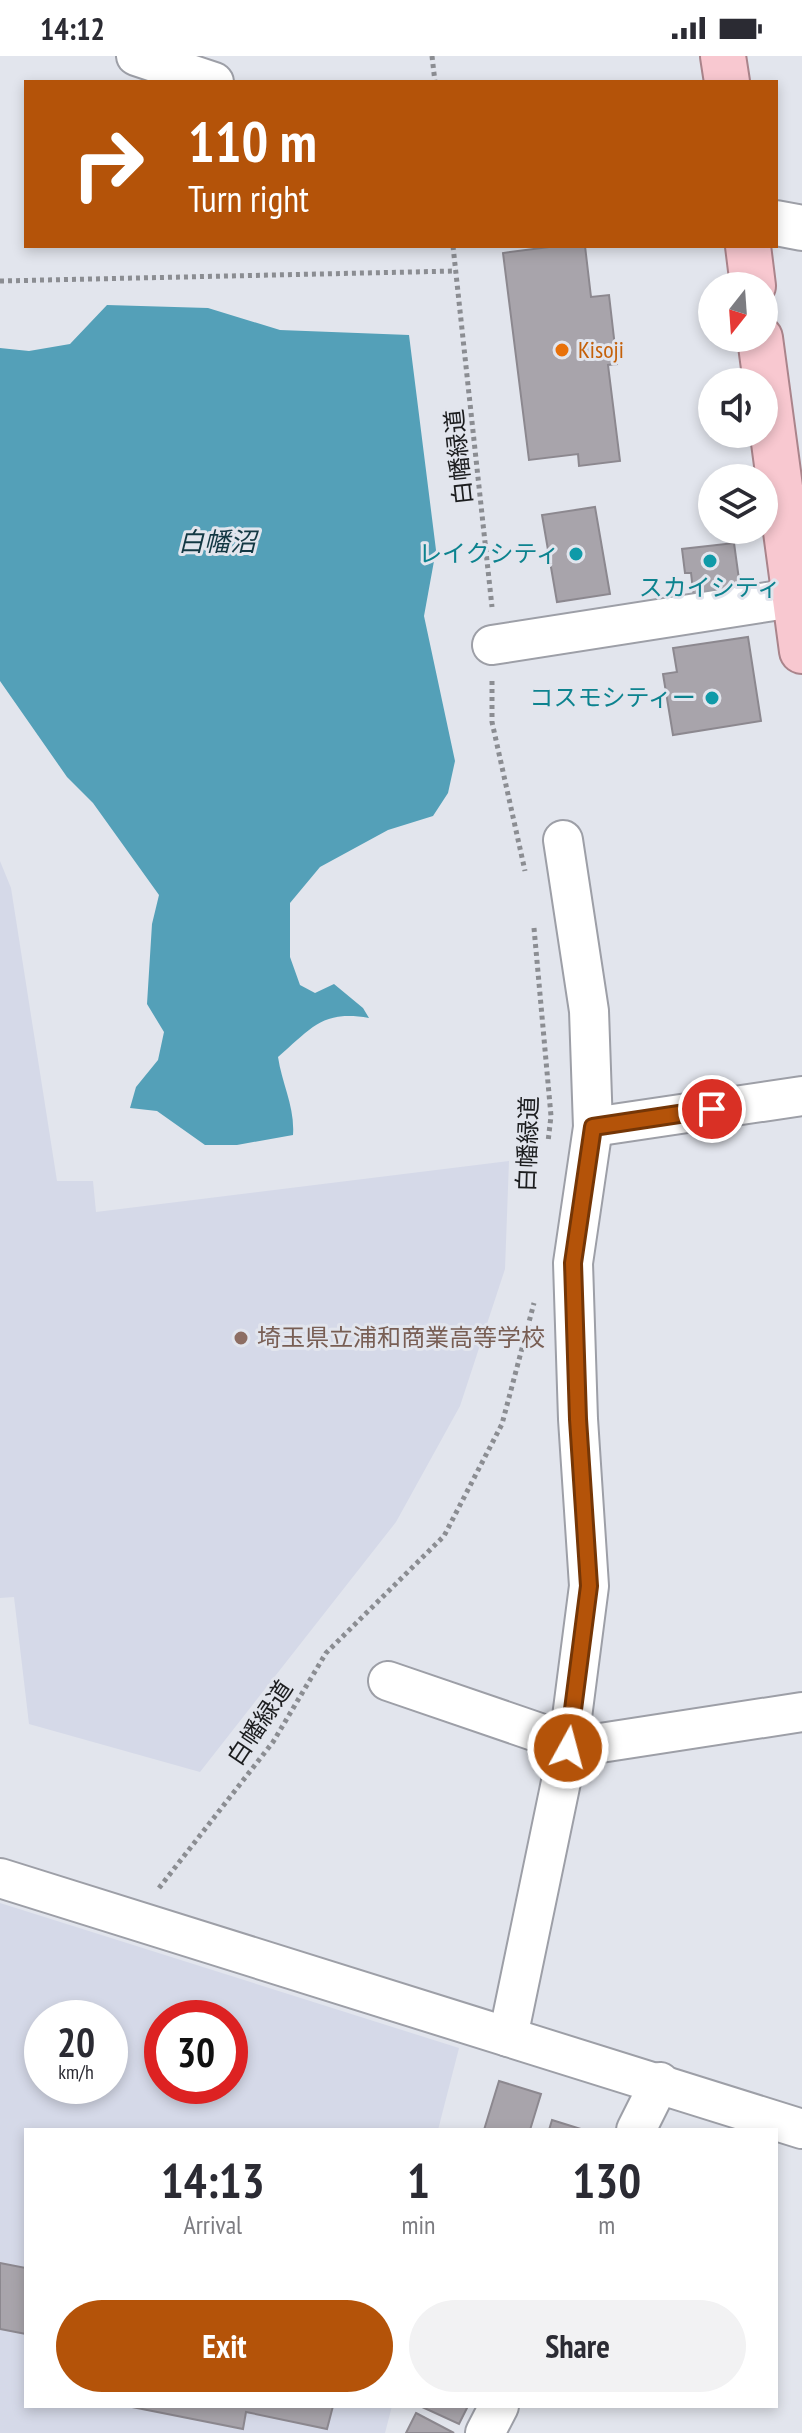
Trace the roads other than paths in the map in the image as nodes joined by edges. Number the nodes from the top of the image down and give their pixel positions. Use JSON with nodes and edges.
{"nodes":[{"id":1,"x":136,"y":56,"type":"edge"},
{"id":2,"x":723,"y":56,"type":"edge"},
{"id":3,"x":208,"y":80,"type":"edge"},
{"id":4,"x":727,"y":80,"type":"edge"},
{"id":5,"x":778,"y":223,"type":"edge"},
{"id":6,"x":802,"y":228,"type":"edge"},
{"id":7,"x":748,"y":248,"type":"edge"},
{"id":8,"x":751,"y":272,"type":"edge"},
{"id":9,"x":762,"y":352,"type":"edge"},
{"id":10,"x":793,"y":598,"type":"junction"},
{"id":11,"x":492,"y":645,"type":"road end"},
{"id":12,"x":802,"y":651,"type":"edge"},
{"id":13,"x":563,"y":840,"type":"dead end"},
{"id":14,"x":802,"y":1096,"type":"edge"},
{"id":15,"x":593,"y":1127,"type":"junction"},
{"id":16,"x":388,"y":1681,"type":"dead end"},
{"id":17,"x":802,"y":1712,"type":"edge"},
{"id":18,"x":569,"y":1746,"type":"junction"},
{"id":19,"x":0,"y":1878,"type":"edge"},
{"id":20,"x":508,"y":2037,"type":"junction"},
{"id":21,"x":660,"y":2082,"type":"junction"},
{"id":22,"x":637,"y":2128,"type":"edge"},
{"id":23,"x":802,"y":2129,"type":"edge"},
{"id":24,"x":498,"y":2408,"type":"edge"},
{"id":25,"x":485,"y":2433,"type":"edge"}],
"edges":[{"from":1,"to":3,"type":"street"},
{"from":2,"to":4,"type":"highway"},
{"from":5,"to":6,"type":"street"},
{"from":7,"to":8,"type":"highway"},
{"from":9,"to":10,"type":"highway"},
{"from":10,"to":11,"type":"street"},
{"from":10,"to":12,"type":"highway"},
{"from":13,"to":15,"type":"street"},
{"from":14,"to":15,"type":"street"},
{"from":15,"to":18,"type":"street"},
{"from":16,"to":18,"type":"street"},
{"from":17,"to":18,"type":"street"},
{"from":18,"to":20,"type":"street"},
{"from":19,"to":20,"type":"street"},
{"from":20,"to":21,"type":"street"},
{"from":21,"to":22,"type":"street"},
{"from":21,"to":23,"type":"street"},
{"from":24,"to":25,"type":"street"}]}
